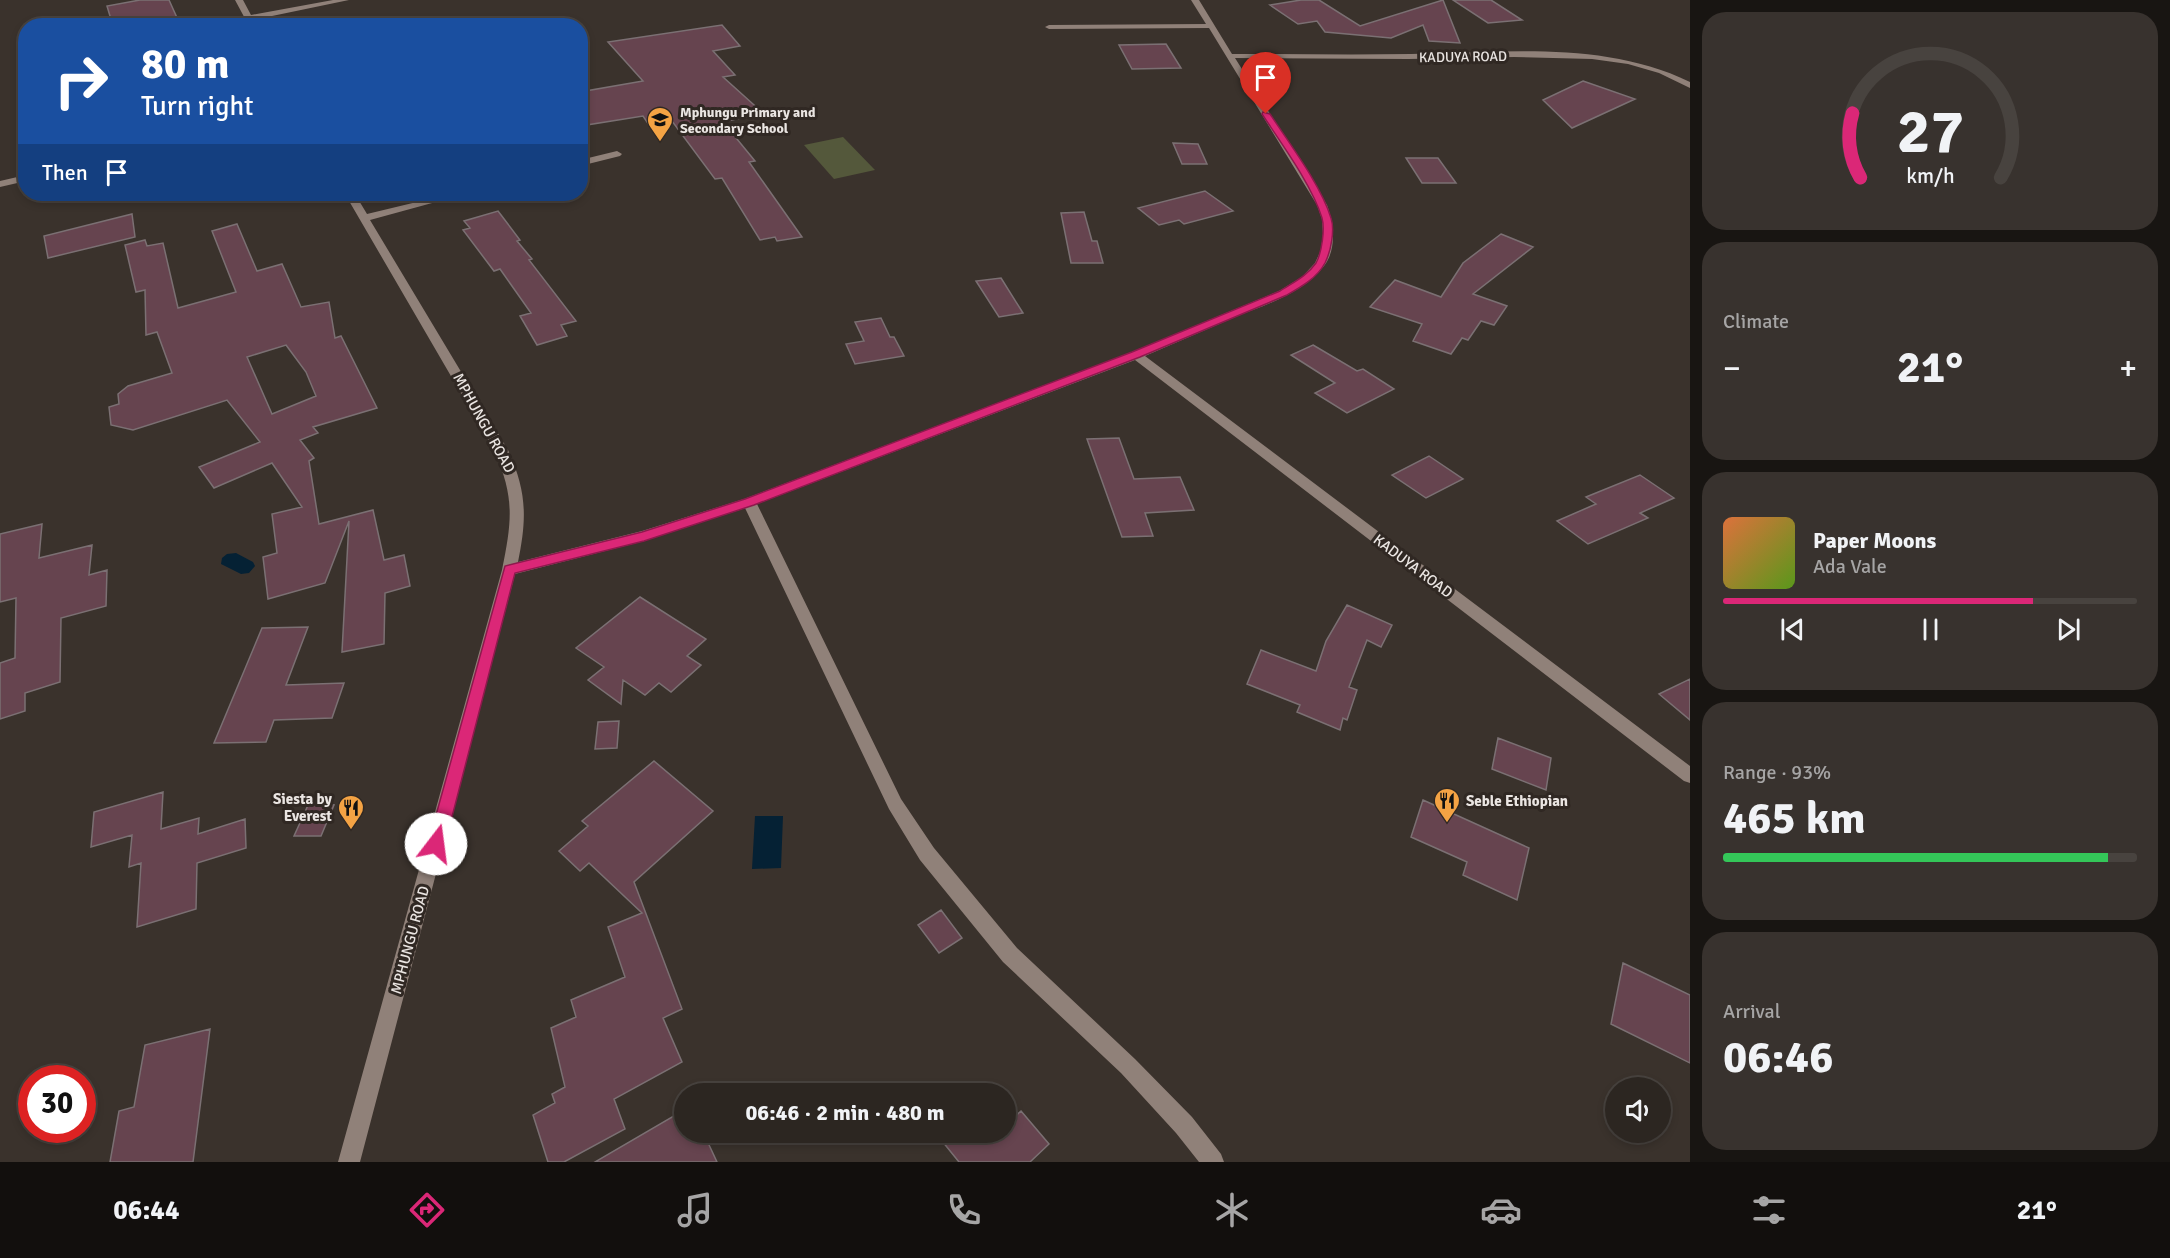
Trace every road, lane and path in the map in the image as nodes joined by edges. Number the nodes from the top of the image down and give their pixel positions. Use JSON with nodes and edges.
{"nodes":[{"id":1,"x":239,"y":0,"type":"edge"},
{"id":2,"x":345,"y":0,"type":"edge"},
{"id":3,"x":1195,"y":0,"type":"edge"},
{"id":4,"x":249,"y":18,"type":"edge"},
{"id":5,"x":268,"y":18,"type":"edge"},
{"id":6,"x":1212,"y":26,"type":"junction"},
{"id":7,"x":1049,"y":27,"type":"dead end"},
{"id":8,"x":1231,"y":56,"type":"junction"},
{"id":9,"x":1690,"y":85,"type":"edge"},
{"id":10,"x":617,"y":154,"type":"dead end"},
{"id":11,"x":588,"y":162,"type":"edge"},
{"id":12,"x":18,"y":180,"type":"edge"},
{"id":13,"x":0,"y":184,"type":"edge"},
{"id":14,"x":354,"y":201,"type":"edge"},
{"id":15,"x":432,"y":201,"type":"edge"},
{"id":16,"x":364,"y":218,"type":"junction"},
{"id":17,"x":1136,"y":355,"type":"junction"},
{"id":18,"x":749,"y":502,"type":"junction"},
{"id":19,"x":509,"y":570,"type":"junction"},
{"id":20,"x":1690,"y":776,"type":"edge"},
{"id":21,"x":349,"y":1162,"type":"edge"},
{"id":22,"x":1213,"y":1162,"type":"edge"}],
"edges":[{"from":1,"to":4,"type":"street"},
{"from":2,"to":5,"type":"street"},
{"from":3,"to":6,"type":"street"},
{"from":6,"to":7,"type":"street"},
{"from":6,"to":8,"type":"street"},
{"from":8,"to":9,"type":"street","name":"KADUYA ROAD"},
{"from":8,"to":17,"type":"street"},
{"from":10,"to":11,"type":"street"},
{"from":12,"to":13,"type":"street"},
{"from":14,"to":16,"type":"street","name":"MPHUNGU ROAD"},
{"from":15,"to":16,"type":"street"},
{"from":16,"to":19,"type":"street","name":"MPHUNGU ROAD"},
{"from":17,"to":18,"type":"street"},
{"from":17,"to":20,"type":"street","name":"KADUYA ROAD"},
{"from":18,"to":19,"type":"street"},
{"from":18,"to":22,"type":"street"},
{"from":19,"to":21,"type":"street","name":"MPHUNGU ROAD"}]}
